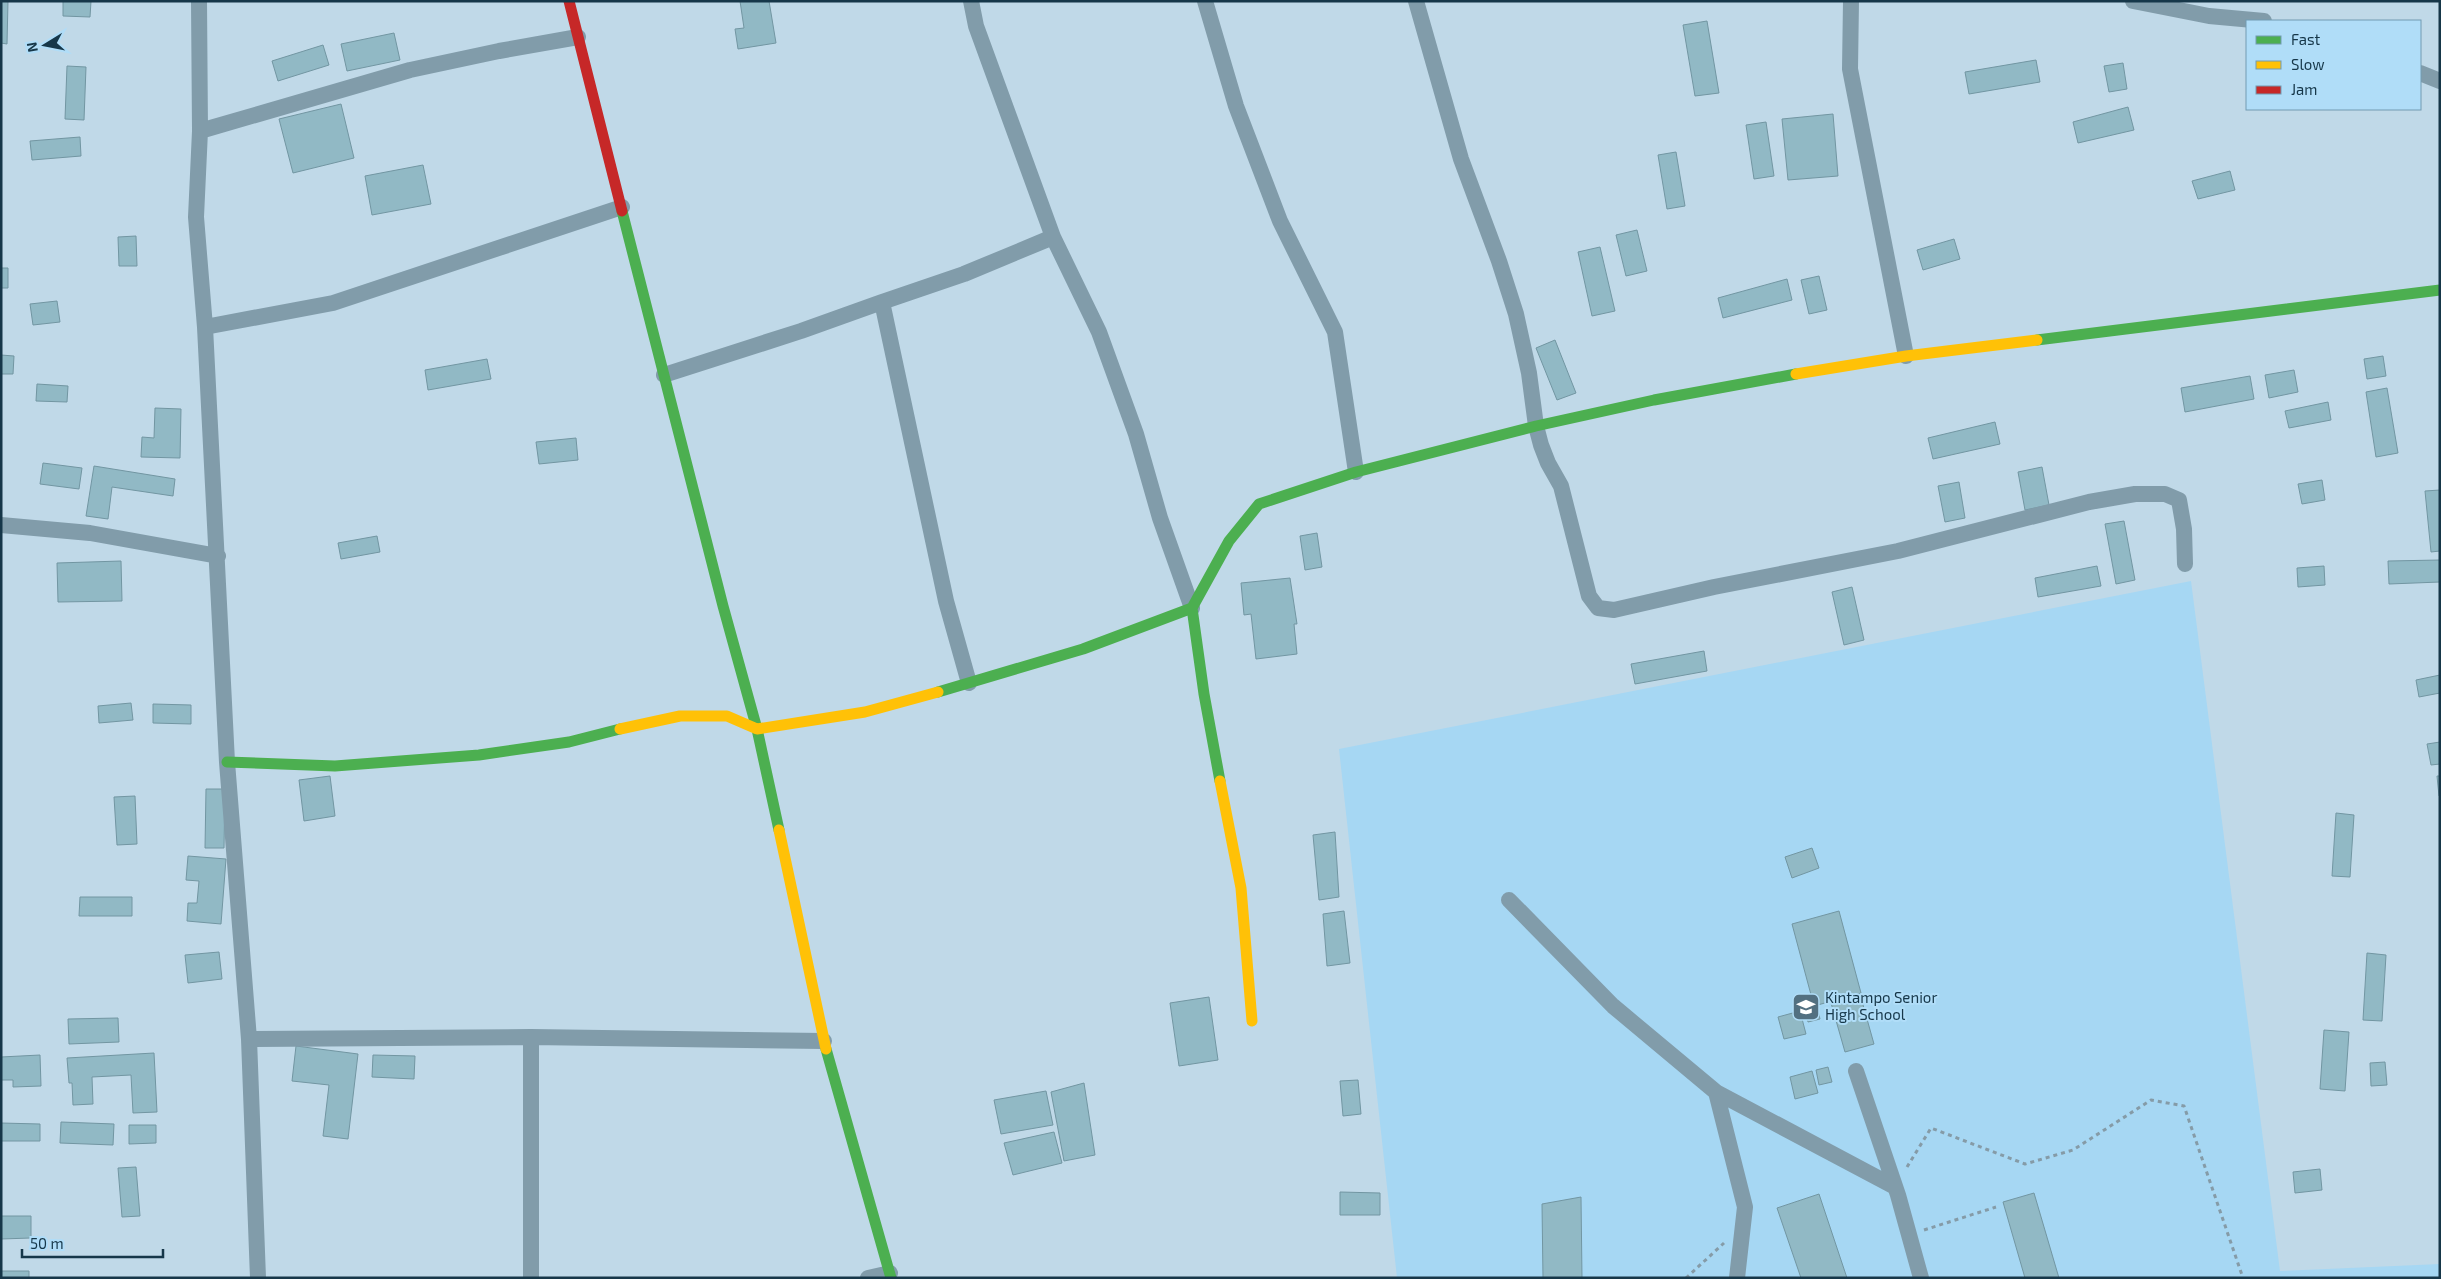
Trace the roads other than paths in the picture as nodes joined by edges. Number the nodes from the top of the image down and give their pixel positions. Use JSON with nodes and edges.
{"nodes":[{"id":1,"x":199,"y":1,"type":"edge"},
{"id":2,"x":569,"y":1,"type":"edge"},
{"id":3,"x":971,"y":1,"type":"edge"},
{"id":4,"x":1205,"y":1,"type":"edge"},
{"id":5,"x":1416,"y":1,"type":"edge"},
{"id":6,"x":1851,"y":1,"type":"edge"},
{"id":7,"x":2133,"y":1,"type":"edge"},
{"id":8,"x":2253,"y":20,"type":"edge"},
{"id":9,"x":578,"y":38,"type":"junction"},
{"id":10,"x":2421,"y":73,"type":"edge"},
{"id":11,"x":2440,"y":81,"type":"edge"},
{"id":12,"x":200,"y":131,"type":"junction"},
{"id":13,"x":622,"y":207,"type":"junction"},
{"id":14,"x":1053,"y":237,"type":"junction"},
{"id":15,"x":2440,"y":290,"type":"edge"},
{"id":16,"x":882,"y":302,"type":"junction"},
{"id":17,"x":205,"y":327,"type":"junction"},
{"id":18,"x":1906,"y":356,"type":"junction"},
{"id":19,"x":664,"y":375,"type":"junction"},
{"id":20,"x":1536,"y":426,"type":"junction"},
{"id":21,"x":1356,"y":472,"type":"junction"},
{"id":22,"x":1,"y":525,"type":"edge"},
{"id":23,"x":218,"y":556,"type":"junction"},
{"id":24,"x":2186,"y":564,"type":"dead end"},
{"id":25,"x":1192,"y":608,"type":"junction"},
{"id":26,"x":970,"y":683,"type":"junction"},
{"id":27,"x":757,"y":729,"type":"junction"},
{"id":28,"x":227,"y":762,"type":"junction"},
{"id":29,"x":1509,"y":900,"type":"dead end"},
{"id":30,"x":1252,"y":1021,"type":"dead end"},
{"id":31,"x":531,"y":1036,"type":"junction"},
{"id":32,"x":249,"y":1039,"type":"junction"},
{"id":33,"x":824,"y":1041,"type":"junction"},
{"id":34,"x":1856,"y":1071,"type":"dead end"},
{"id":35,"x":1716,"y":1092,"type":"junction"},
{"id":36,"x":1895,"y":1187,"type":"junction"},
{"id":37,"x":891,"y":1276,"type":"edge"},
{"id":38,"x":258,"y":1278,"type":"edge"},
{"id":39,"x":531,"y":1278,"type":"edge"},
{"id":40,"x":868,"y":1278,"type":"edge"},
{"id":41,"x":1737,"y":1278,"type":"edge"},
{"id":42,"x":1921,"y":1278,"type":"edge"}],
"edges":[{"from":1,"to":12,"type":"street"},
{"from":2,"to":9,"type":"street"},
{"from":3,"to":14,"type":"street"},
{"from":4,"to":21,"type":"street"},
{"from":5,"to":20,"type":"street"},
{"from":6,"to":18,"type":"street"},
{"from":7,"to":8,"type":"street"},
{"from":9,"to":12,"type":"street"},
{"from":9,"to":13,"type":"street"},
{"from":10,"to":11,"type":"street"},
{"from":12,"to":17,"type":"street"},
{"from":13,"to":17,"type":"street"},
{"from":13,"to":19,"type":"street"},
{"from":14,"to":16,"type":"street"},
{"from":14,"to":25,"type":"street"},
{"from":15,"to":18,"type":"street"},
{"from":16,"to":19,"type":"street"},
{"from":16,"to":26,"type":"street"},
{"from":17,"to":23,"type":"street"},
{"from":18,"to":20,"type":"street"},
{"from":19,"to":27,"type":"street"},
{"from":20,"to":21,"type":"street"},
{"from":20,"to":24,"type":"street"},
{"from":21,"to":25,"type":"street"},
{"from":22,"to":23,"type":"street"},
{"from":23,"to":28,"type":"street"},
{"from":25,"to":26,"type":"street"},
{"from":25,"to":30,"type":"street"},
{"from":26,"to":27,"type":"street"},
{"from":27,"to":28,"type":"street"},
{"from":27,"to":33,"type":"street"},
{"from":28,"to":32,"type":"street"},
{"from":29,"to":35,"type":"street"},
{"from":31,"to":32,"type":"street"},
{"from":31,"to":33,"type":"street"},
{"from":31,"to":39,"type":"street"},
{"from":32,"to":38,"type":"street"},
{"from":33,"to":37,"type":"street"},
{"from":34,"to":36,"type":"street"},
{"from":35,"to":36,"type":"street"},
{"from":35,"to":41,"type":"street"},
{"from":36,"to":42,"type":"street"},
{"from":37,"to":40,"type":"street"}]}
